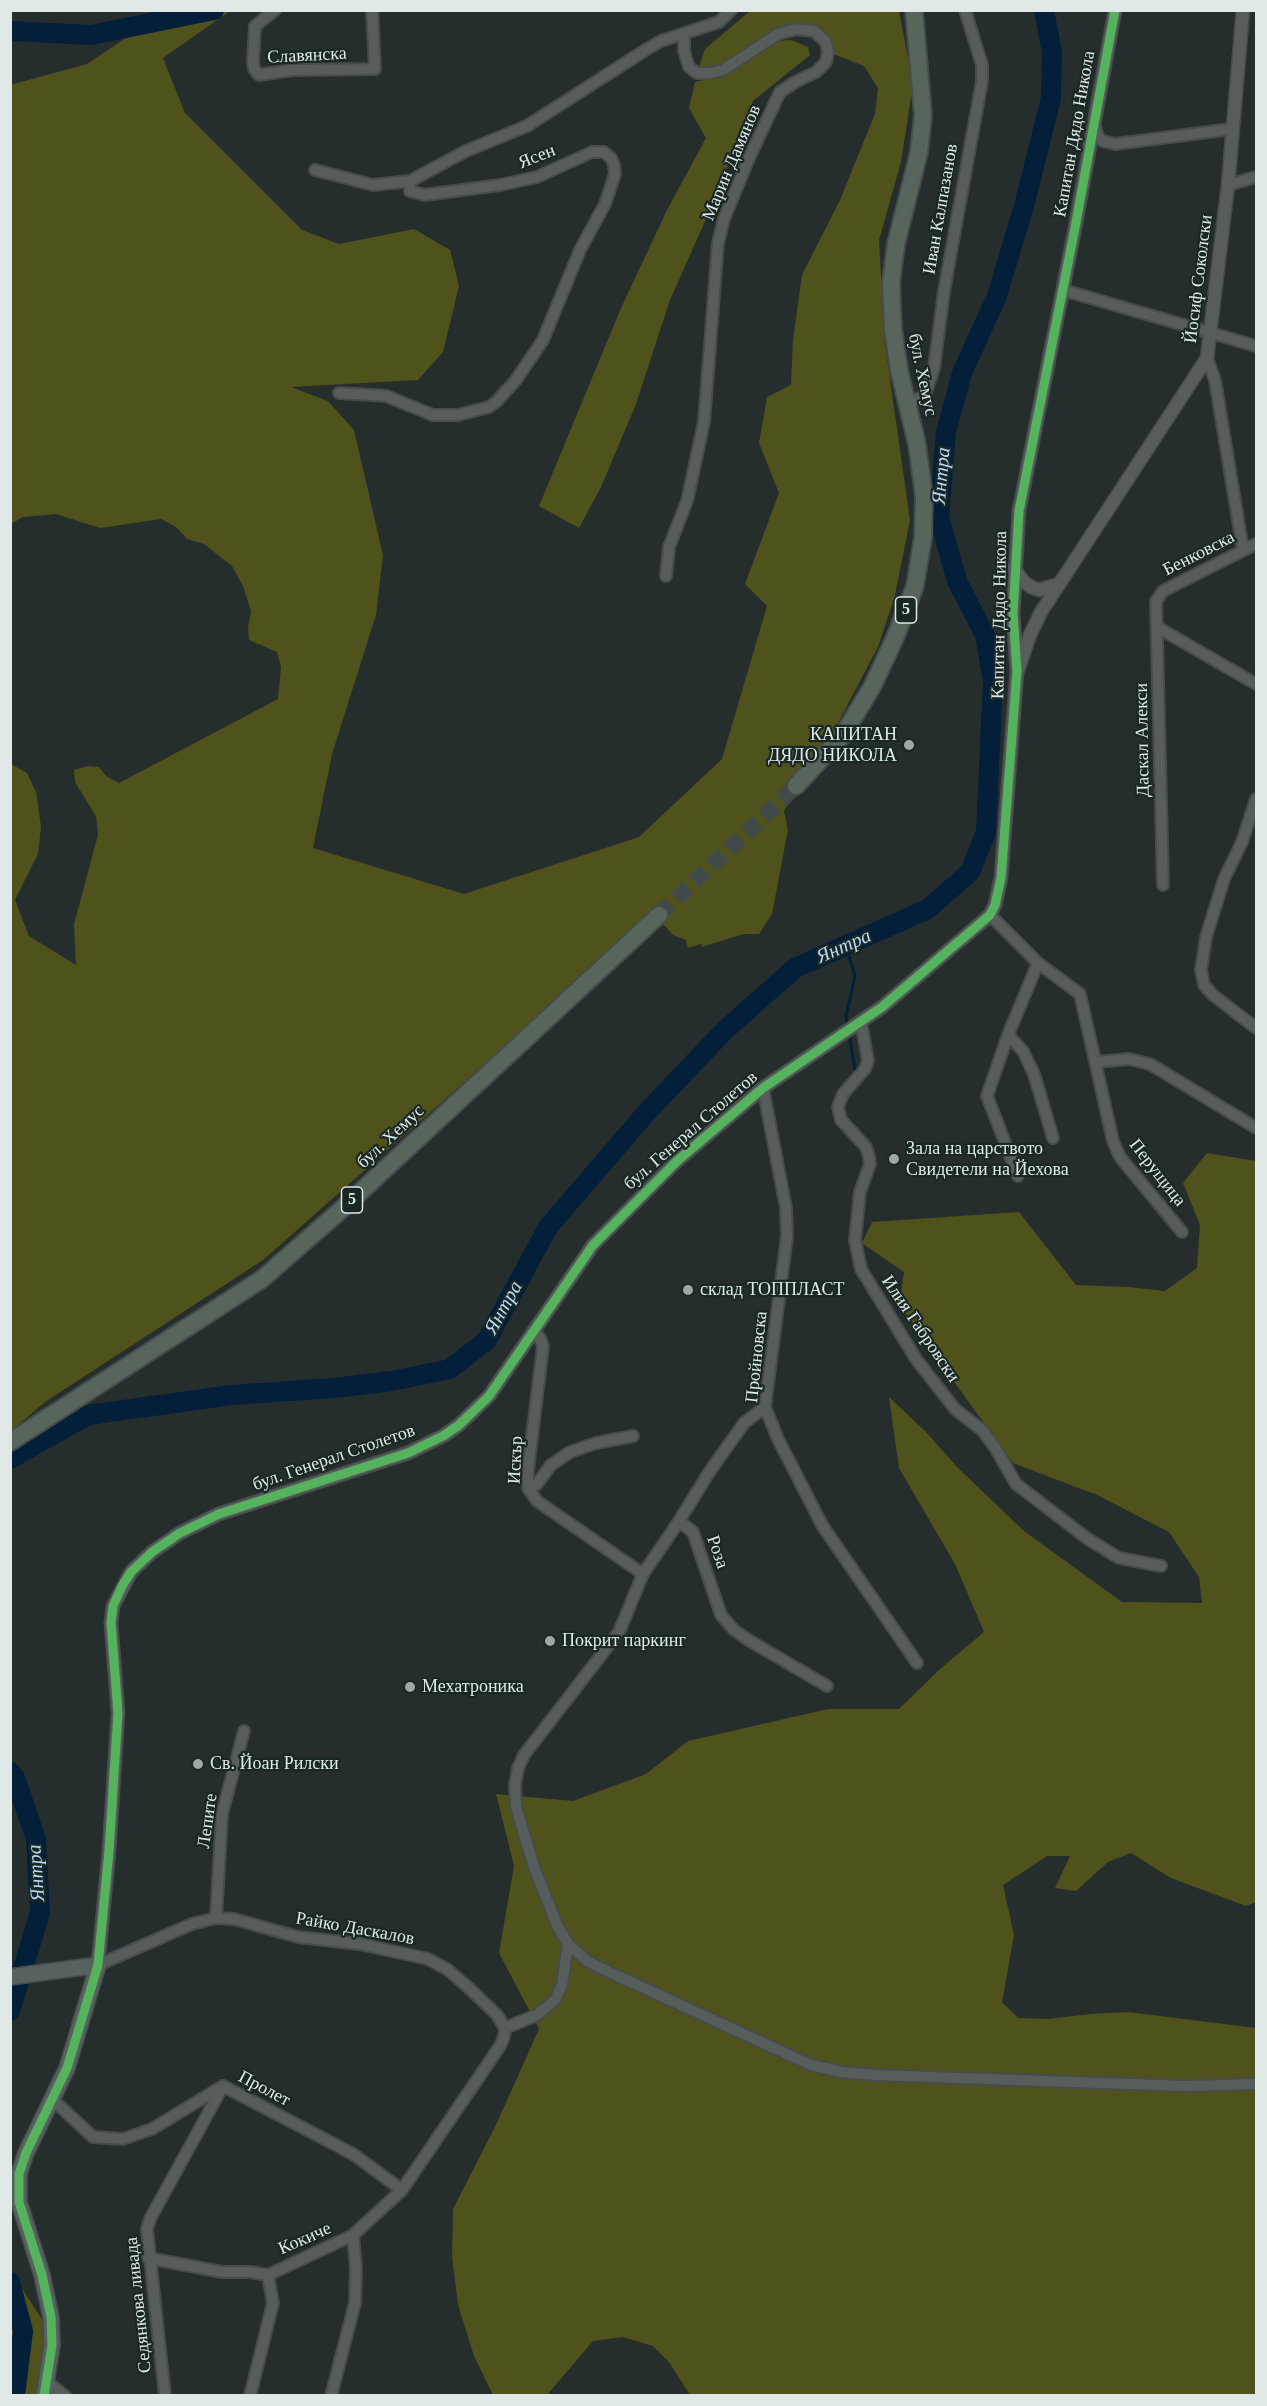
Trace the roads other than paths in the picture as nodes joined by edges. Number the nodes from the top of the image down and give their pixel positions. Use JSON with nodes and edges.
{"nodes":[{"id":1,"x":275,"y":10,"type":"edge"},
{"id":2,"x":372,"y":10,"type":"edge"},
{"id":3,"x":731,"y":10,"type":"edge"},
{"id":4,"x":914,"y":10,"type":"edge"},
{"id":5,"x":965,"y":10,"type":"edge"},
{"id":6,"x":1115,"y":10,"type":"edge"},
{"id":7,"x":1244,"y":10,"type":"edge"},
{"id":8,"x":684,"y":36,"type":"junction"},
{"id":9,"x":1094,"y":123,"type":"junction"},
{"id":10,"x":1232,"y":129,"type":"junction"},
{"id":11,"x":315,"y":170,"type":"dead end"},
{"id":12,"x":1257,"y":177,"type":"edge"},
{"id":13,"x":410,"y":182,"type":"junction"},
{"id":14,"x":1228,"y":185,"type":"junction"},
{"id":15,"x":1063,"y":290,"type":"junction"},
{"id":16,"x":1211,"y":334,"type":"junction"},
{"id":17,"x":1257,"y":346,"type":"edge"},
{"id":18,"x":1207,"y":358,"type":"junction"},
{"id":19,"x":339,"y":393,"type":"dead end"},
{"id":20,"x":907,"y":404,"type":"junction"},
{"id":21,"x":1257,"y":544,"type":"edge"},
{"id":22,"x":1243,"y":550,"type":"junction"},
{"id":23,"x":1014,"y":568,"type":"junction"},
{"id":24,"x":666,"y":576,"type":"dead end"},
{"id":25,"x":1059,"y":584,"type":"junction"},
{"id":26,"x":1158,"y":595,"type":"joint"},
{"id":27,"x":1157,"y":627,"type":"junction"},
{"id":28,"x":1017,"y":671,"type":"junction"},
{"id":29,"x":1257,"y":684,"type":"edge"},
{"id":30,"x":796,"y":786,"type":"tunnel mouth"},
{"id":31,"x":1257,"y":799,"type":"edge"},
{"id":32,"x":1162,"y":885,"type":"dead end"},
{"id":33,"x":659,"y":915,"type":"tunnel mouth"},
{"id":34,"x":990,"y":915,"type":"junction"},
{"id":35,"x":1038,"y":963,"type":"junction"},
{"id":36,"x":858,"y":1024,"type":"junction"},
{"id":37,"x":1257,"y":1028,"type":"edge"},
{"id":38,"x":1008,"y":1035,"type":"junction"},
{"id":39,"x":1097,"y":1062,"type":"junction"},
{"id":40,"x":763,"y":1088,"type":"junction"},
{"id":41,"x":1257,"y":1128,"type":"edge"},
{"id":42,"x":1053,"y":1138,"type":"dead end"},
{"id":43,"x":1018,"y":1176,"type":"dead end"},
{"id":44,"x":1182,"y":1232,"type":"dead end"},
{"id":45,"x":533,"y":1331,"type":"junction"},
{"id":46,"x":765,"y":1407,"type":"junction"},
{"id":47,"x":633,"y":1436,"type":"dead end"},
{"id":48,"x":10,"y":1442,"type":"edge"},
{"id":49,"x":528,"y":1488,"type":"junction"},
{"id":50,"x":679,"y":1521,"type":"junction"},
{"id":51,"x":1161,"y":1566,"type":"dead end"},
{"id":52,"x":643,"y":1574,"type":"junction"},
{"id":53,"x":917,"y":1663,"type":"dead end"},
{"id":54,"x":826,"y":1686,"type":"dead end"},
{"id":55,"x":244,"y":1731,"type":"dead end"},
{"id":56,"x":216,"y":1918,"type":"junction"},
{"id":57,"x":568,"y":1944,"type":"junction"},
{"id":58,"x":98,"y":1965,"type":"junction"},
{"id":59,"x":10,"y":1977,"type":"edge"},
{"id":60,"x":505,"y":2028,"type":"junction"},
{"id":61,"x":1257,"y":2084,"type":"edge"},
{"id":62,"x":224,"y":2086,"type":"junction"},
{"id":63,"x":53,"y":2100,"type":"junction"},
{"id":64,"x":402,"y":2190,"type":"junction"},
{"id":65,"x":15,"y":2195,"type":"edge"},
{"id":66,"x":353,"y":2235,"type":"junction"},
{"id":67,"x":148,"y":2258,"type":"junction"},
{"id":68,"x":268,"y":2275,"type":"junction"},
{"id":69,"x":45,"y":2388,"type":"edge"},
{"id":70,"x":65,"y":2396,"type":"edge"},
{"id":71,"x":165,"y":2396,"type":"edge"},
{"id":72,"x":250,"y":2396,"type":"edge"},
{"id":73,"x":331,"y":2396,"type":"edge"}],
"edges":[{"from":1,"to":2,"type":"street","name":"Славянска"},
{"from":3,"to":8,"type":"street","name":"Ясен"},
{"from":4,"to":20,"type":"main road","name":"бул. Хемус","number":"5"},
{"from":5,"to":20,"type":"street","name":"Иван Калпазанов"},
{"from":6,"to":9,"type":"street","name":"Капитан Дядо Никола"},
{"from":7,"to":10,"type":"street","name":"Йосиф Соколски"},
{"from":8,"to":13,"type":"street","name":"Ясен"},
{"from":8,"to":24,"type":"street","name":"Марин Дамянов"},
{"from":9,"to":10,"type":"street"},
{"from":9,"to":15,"type":"street","name":"Капитан Дядо Никола"},
{"from":10,"to":14,"type":"street","name":"Йосиф Соколски"},
{"from":11,"to":13,"type":"street"},
{"from":12,"to":14,"type":"street"},
{"from":13,"to":19,"type":"street","name":"Ясен"},
{"from":14,"to":16,"type":"street","name":"Йосиф Соколски"},
{"from":15,"to":16,"type":"street"},
{"from":15,"to":23,"type":"street","name":"Капитан Дядо Никола"},
{"from":16,"to":17,"type":"street"},
{"from":16,"to":18,"type":"street","name":"Йосиф Соколски"},
{"from":18,"to":22,"type":"street"},
{"from":18,"to":25,"type":"street","name":"Йосиф Соколски"},
{"from":20,"to":30,"type":"main road","name":"бул. Хемус","number":"5"},
{"from":21,"to":22,"type":"street","name":"Бенковска"},
{"from":22,"to":26,"type":"street","name":"Бенковска"},
{"from":23,"to":25,"type":"street"},
{"from":23,"to":28,"type":"street","name":"Капитан Дядо Никола"},
{"from":25,"to":28,"type":"street","name":"Йосиф Соколски"},
{"from":26,"to":27,"type":"street","name":"Даскал Алекси"},
{"from":27,"to":29,"type":"street"},
{"from":27,"to":32,"type":"street","name":"Даскал Алекси"},
{"from":28,"to":34,"type":"street","name":"Капитан Дядо Никола"},
{"from":31,"to":37,"type":"street"},
{"from":33,"to":48,"type":"main road","name":"бул. Хемус","number":"5"},
{"from":34,"to":35,"type":"street","name":"Перущица"},
{"from":34,"to":36,"type":"street"},
{"from":35,"to":38,"type":"street"},
{"from":35,"to":39,"type":"street","name":"Перущица"},
{"from":36,"to":40,"type":"street","name":"бул. Генерал Столетов"},
{"from":36,"to":51,"type":"street","name":"Илия Габровски"},
{"from":38,"to":42,"type":"street"},
{"from":38,"to":43,"type":"street"},
{"from":39,"to":41,"type":"street"},
{"from":39,"to":44,"type":"street","name":"Перущица"},
{"from":40,"to":45,"type":"street","name":"бул. Генерал Столетов"},
{"from":40,"to":46,"type":"street","name":"Пройновска"},
{"from":45,"to":49,"type":"street","name":"Искър"},
{"from":45,"to":58,"type":"street","name":"бул. Генерал Столетов"},
{"from":46,"to":50,"type":"street"},
{"from":46,"to":53,"type":"street","name":"Пройновска"},
{"from":47,"to":49,"type":"street"},
{"from":49,"to":52,"type":"street","name":"Искър"},
{"from":50,"to":52,"type":"street"},
{"from":50,"to":54,"type":"street","name":"Роза"},
{"from":52,"to":57,"type":"street"},
{"from":55,"to":56,"type":"street","name":"Лепите"},
{"from":56,"to":58,"type":"street","name":"Райко Даскалов"},
{"from":56,"to":60,"type":"street","name":"Райко Даскалов"},
{"from":57,"to":60,"type":"street"},
{"from":57,"to":61,"type":"street"},
{"from":58,"to":59,"type":"main road"},
{"from":58,"to":63,"type":"main road"},
{"from":60,"to":64,"type":"street"},
{"from":62,"to":63,"type":"street","name":"Пролет"},
{"from":62,"to":64,"type":"street","name":"Пролет"},
{"from":62,"to":67,"type":"street","name":"Седянкова ливада"},
{"from":63,"to":65,"type":"main road"},
{"from":64,"to":66,"type":"street"},
{"from":65,"to":69,"type":"main road"},
{"from":66,"to":68,"type":"street","name":"Кокиче"},
{"from":66,"to":73,"type":"street","name":"Кокиче"},
{"from":67,"to":68,"type":"street"},
{"from":67,"to":71,"type":"street","name":"Седянкова ливада"},
{"from":68,"to":72,"type":"street","name":"Кокиче"},
{"from":69,"to":70,"type":"street"}]}
